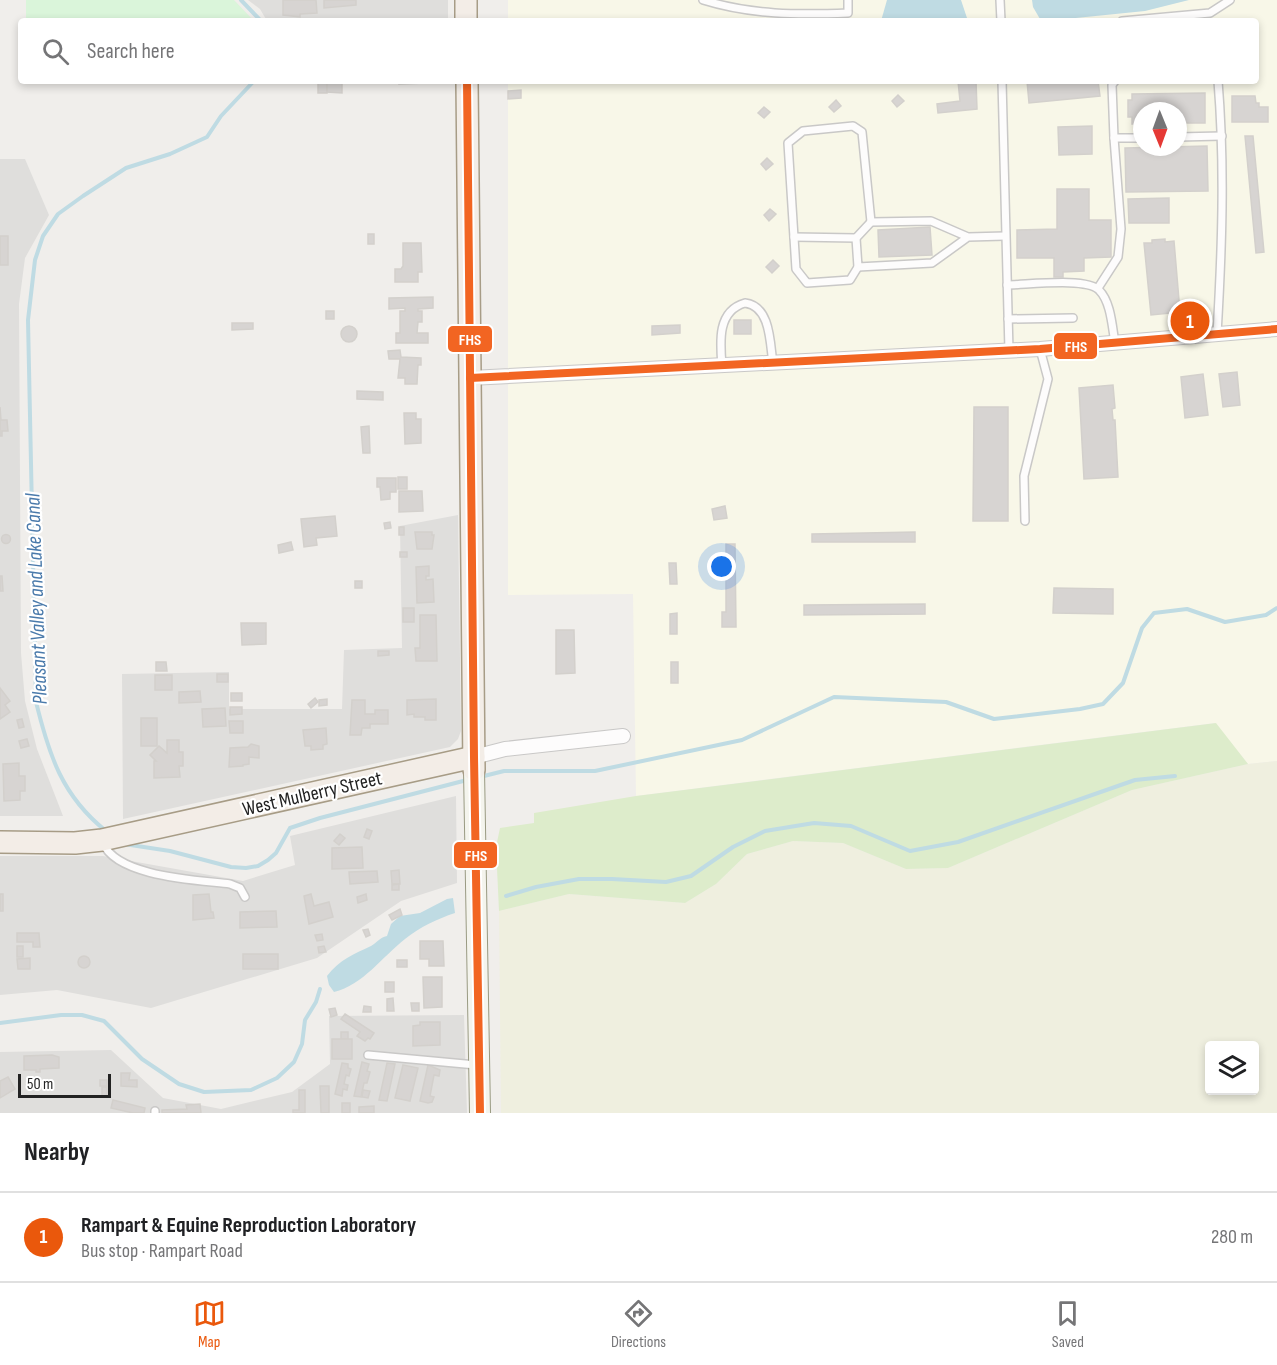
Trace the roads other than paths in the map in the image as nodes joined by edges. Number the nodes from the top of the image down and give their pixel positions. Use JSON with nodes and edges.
{"nodes":[{"id":1,"x":466,"y":0,"type":"edge"},
{"id":2,"x":702,"y":0,"type":"edge"},
{"id":3,"x":848,"y":0,"type":"edge"},
{"id":4,"x":1000,"y":0,"type":"edge"},
{"id":5,"x":1230,"y":0,"type":"edge"},
{"id":6,"x":466,"y":18,"type":"edge"},
{"id":7,"x":1001,"y":18,"type":"edge"},
{"id":8,"x":1155,"y":18,"type":"edge"},
{"id":9,"x":467,"y":84,"type":"edge"},
{"id":10,"x":1002,"y":84,"type":"edge"},
{"id":11,"x":1113,"y":84,"type":"edge"},
{"id":12,"x":1218,"y":84,"type":"edge"},
{"id":13,"x":1222,"y":136,"type":"junction"},
{"id":14,"x":1187,"y":137,"type":"edge"},
{"id":15,"x":1114,"y":138,"type":"junction"},
{"id":16,"x":1133,"y":138,"type":"edge"},
{"id":17,"x":872,"y":222,"type":"junction"},
{"id":18,"x":1005,"y":236,"type":"junction"},
{"id":19,"x":794,"y":237,"type":"junction"},
{"id":20,"x":968,"y":237,"type":"junction"},
{"id":21,"x":856,"y":238,"type":"junction"},
{"id":22,"x":858,"y":267,"type":"junction"},
{"id":23,"x":1007,"y":285,"type":"junction"},
{"id":24,"x":1098,"y":288,"type":"junction"},
{"id":25,"x":1073,"y":318,"type":"dead end"},
{"id":26,"x":1008,"y":319,"type":"junction"},
{"id":27,"x":1277,"y":329,"type":"edge"},
{"id":28,"x":1216,"y":334,"type":"junction"},
{"id":29,"x":1115,"y":343,"type":"junction"},
{"id":30,"x":1040,"y":349,"type":"junction"},
{"id":31,"x":1009,"y":351,"type":"junction"},
{"id":32,"x":774,"y":364,"type":"junction"},
{"id":33,"x":722,"y":367,"type":"junction"},
{"id":34,"x":470,"y":378,"type":"junction"},
{"id":35,"x":1025,"y":521,"type":"dead end"},
{"id":36,"x":623,"y":736,"type":"dead end"},
{"id":37,"x":474,"y":771,"type":"junction"},
{"id":38,"x":114,"y":838,"type":"junction"},
{"id":39,"x":0,"y":842,"type":"edge"},
{"id":40,"x":245,"y":897,"type":"dead end"},
{"id":41,"x":368,"y":1055,"type":"dead end"},
{"id":42,"x":479,"y":1065,"type":"junction"},
{"id":43,"x":480,"y":1113,"type":"edge"}],
"edges":[{"from":1,"to":6,"type":"main road"},
{"from":2,"to":3,"type":"lane"},
{"from":4,"to":7,"type":"lane"},
{"from":5,"to":8,"type":"lane"},
{"from":9,"to":34,"type":"main road"},
{"from":10,"to":18,"type":"lane"},
{"from":11,"to":15,"type":"lane"},
{"from":12,"to":13,"type":"lane"},
{"from":13,"to":14,"type":"lane"},
{"from":13,"to":28,"type":"lane"},
{"from":15,"to":16,"type":"lane"},
{"from":15,"to":24,"type":"lane"},
{"from":17,"to":19,"type":"lane"},
{"from":17,"to":20,"type":"lane"},
{"from":17,"to":21,"type":"lane"},
{"from":18,"to":20,"type":"lane"},
{"from":18,"to":23,"type":"lane"},
{"from":19,"to":21,"type":"lane"},
{"from":19,"to":22,"type":"lane"},
{"from":20,"to":22,"type":"lane"},
{"from":21,"to":22,"type":"lane"},
{"from":23,"to":24,"type":"lane"},
{"from":23,"to":26,"type":"lane"},
{"from":24,"to":29,"type":"lane"},
{"from":25,"to":26,"type":"lane"},
{"from":26,"to":31,"type":"lane"},
{"from":27,"to":28,"type":"street"},
{"from":28,"to":29,"type":"street"},
{"from":29,"to":30,"type":"street"},
{"from":30,"to":31,"type":"street"},
{"from":30,"to":35,"type":"lane"},
{"from":31,"to":32,"type":"street"},
{"from":32,"to":33,"type":"street"},
{"from":32,"to":33,"type":"lane"},
{"from":33,"to":34,"type":"street"},
{"from":34,"to":37,"type":"main road"},
{"from":36,"to":37,"type":"street","name":"West Mulberry Street"},
{"from":37,"to":38,"type":"main road","name":"West Mulberry Street"},
{"from":37,"to":42,"type":"main road"},
{"from":38,"to":39,"type":"main road","name":"West Mulberry Street"},
{"from":38,"to":40,"type":"lane"},
{"from":41,"to":42,"type":"lane"},
{"from":42,"to":43,"type":"main road"}]}
